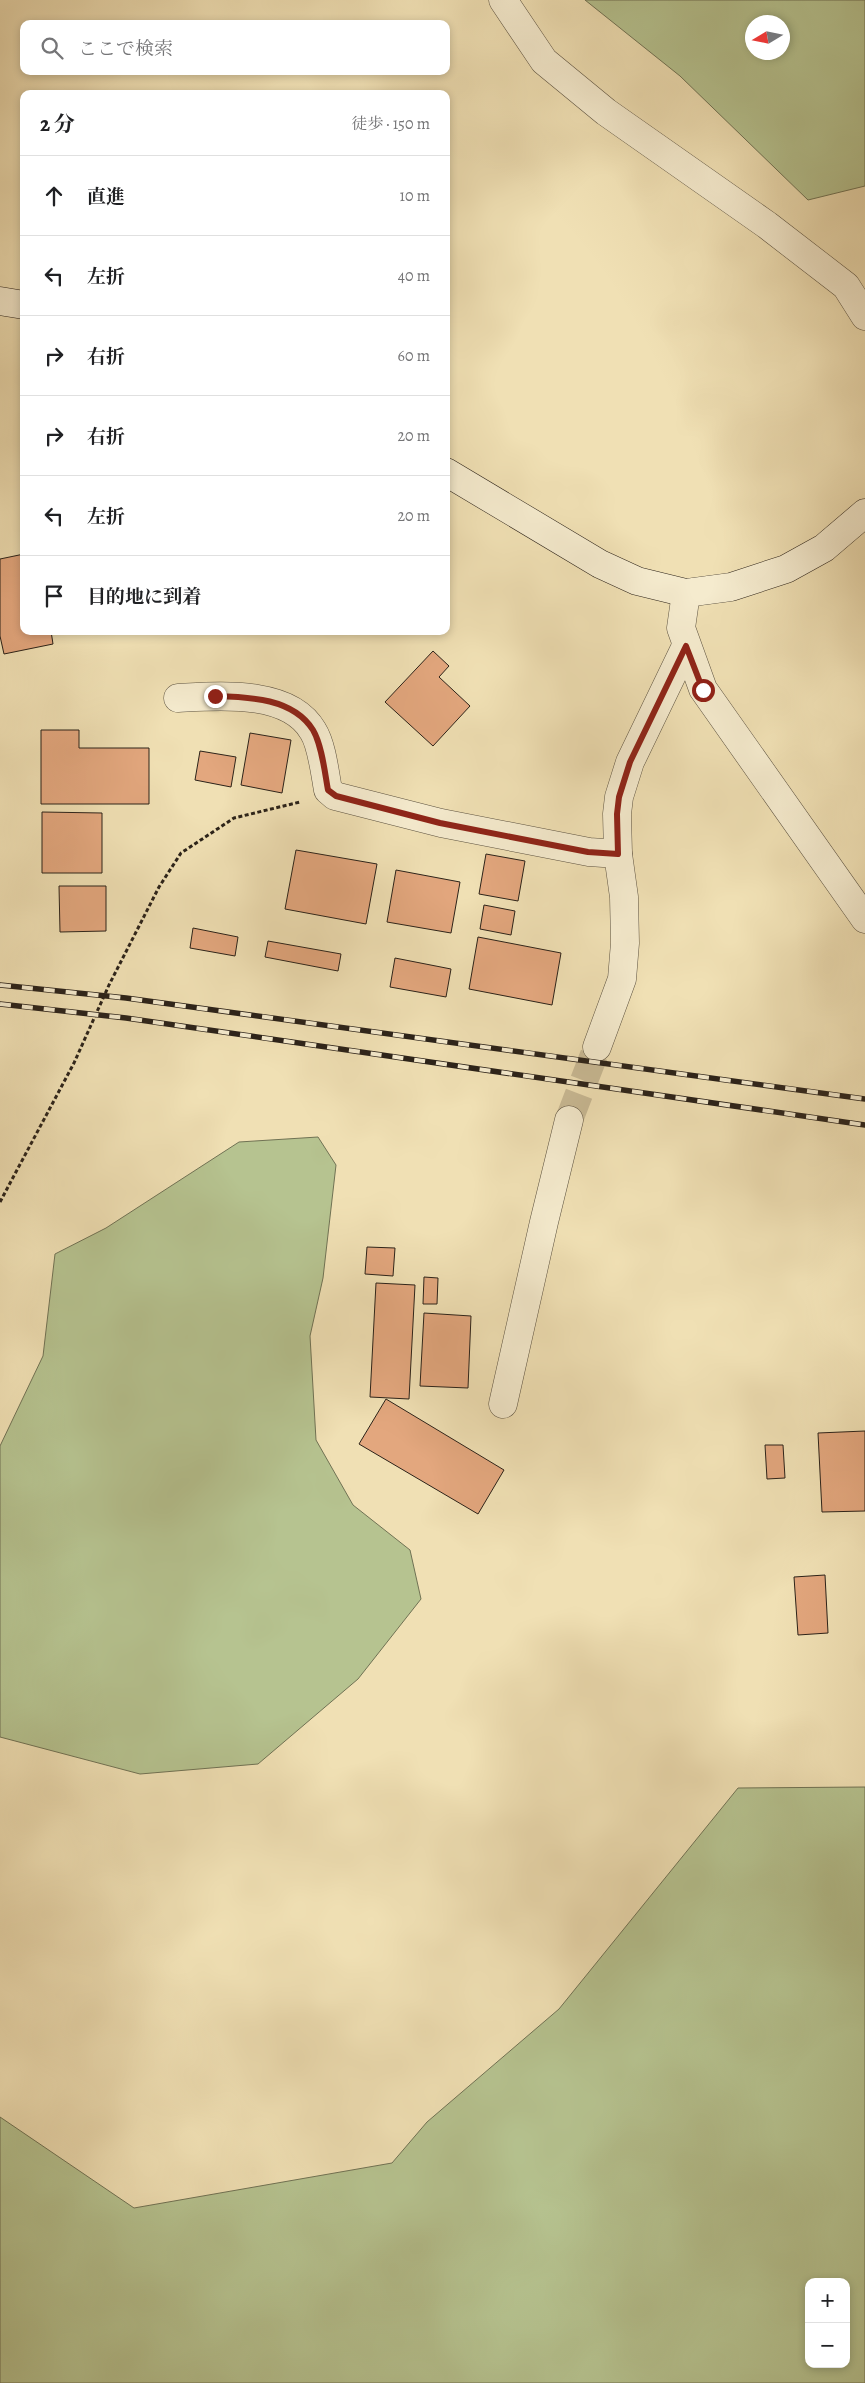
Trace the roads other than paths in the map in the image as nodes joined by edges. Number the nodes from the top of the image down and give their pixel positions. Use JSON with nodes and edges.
{"nodes":[{"id":1,"x":503,"y":0,"type":"edge"},
{"id":2,"x":0,"y":301,"type":"edge"},
{"id":3,"x":20,"y":304,"type":"edge"},
{"id":4,"x":865,"y":316,"type":"edge"},
{"id":5,"x":450,"y":474,"type":"edge"},
{"id":6,"x":865,"y":513,"type":"edge"},
{"id":7,"x":686,"y":593,"type":"junction"},
{"id":8,"x":686,"y":646,"type":"junction"},
{"id":9,"x":178,"y":698,"type":"dead end"},
{"id":10,"x":618,"y":854,"type":"junction"},
{"id":11,"x":865,"y":919,"type":"edge"},
{"id":12,"x":597,"y":1047,"type":"tunnel mouth"},
{"id":13,"x":569,"y":1120,"type":"tunnel mouth"},
{"id":14,"x":503,"y":1404,"type":"dead end"}],
"edges":[{"from":1,"to":4,"type":"street"},
{"from":2,"to":3,"type":"street"},
{"from":5,"to":7,"type":"street"},
{"from":6,"to":7,"type":"street"},
{"from":7,"to":8,"type":"street"},
{"from":8,"to":10,"type":"street"},
{"from":8,"to":11,"type":"street"},
{"from":9,"to":10,"type":"street"},
{"from":10,"to":12,"type":"street"},
{"from":13,"to":14,"type":"street"}]}
